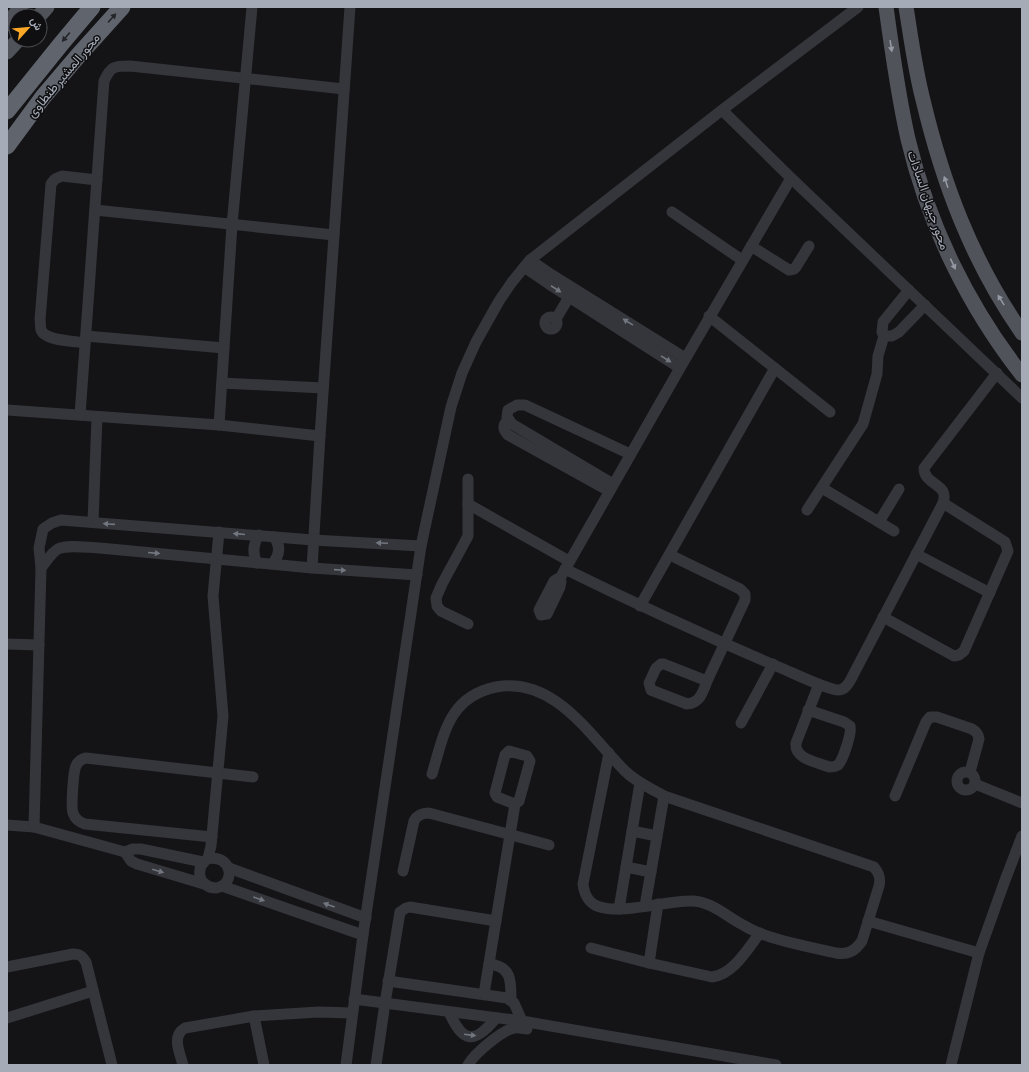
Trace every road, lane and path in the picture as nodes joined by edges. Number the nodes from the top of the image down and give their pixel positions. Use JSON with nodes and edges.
{"nodes":[{"id":1,"x":21,"y":7,"type":"edge"},
{"id":2,"x":92,"y":7,"type":"edge"},
{"id":3,"x":122,"y":7,"type":"edge"},
{"id":4,"x":252,"y":7,"type":"edge"},
{"id":5,"x":350,"y":7,"type":"edge"},
{"id":6,"x":858,"y":7,"type":"edge"},
{"id":7,"x":886,"y":7,"type":"edge"},
{"id":8,"x":906,"y":7,"type":"edge"},
{"id":9,"x":7,"y":24,"type":"edge"},
{"id":10,"x":246,"y":78,"type":"junction"},
{"id":11,"x":344,"y":89,"type":"junction"},
{"id":12,"x":722,"y":110,"type":"junction"},
{"id":13,"x":7,"y":111,"type":"edge"},
{"id":14,"x":7,"y":146,"type":"edge"},
{"id":15,"x":791,"y":178,"type":"junction"},
{"id":16,"x":97,"y":180,"type":"junction"},
{"id":17,"x":95,"y":210,"type":"junction"},
{"id":18,"x":672,"y":212,"type":"dead end"},
{"id":19,"x":232,"y":224,"type":"junction"},
{"id":20,"x":334,"y":235,"type":"junction"},
{"id":21,"x":751,"y":246,"type":"junction"},
{"id":22,"x":809,"y":246,"type":"dead end"},
{"id":23,"x":742,"y":260,"type":"junction"},
{"id":24,"x":527,"y":263,"type":"junction"},
{"id":25,"x":909,"y":290,"type":"junction"},
{"id":26,"x":569,"y":297,"type":"junction"},
{"id":27,"x":925,"y":305,"type":"junction"},
{"id":28,"x":709,"y":316,"type":"junction"},
{"id":29,"x":556,"y":319,"type":"dead end"},
{"id":30,"x":1022,"y":333,"type":"edge"},
{"id":31,"x":884,"y":336,"type":"junction"},
{"id":32,"x":86,"y":339,"type":"junction"},
{"id":33,"x":224,"y":348,"type":"junction"},
{"id":34,"x":682,"y":363,"type":"junction"},
{"id":35,"x":775,"y":368,"type":"junction"},
{"id":36,"x":997,"y":373,"type":"junction"},
{"id":37,"x":1022,"y":375,"type":"edge"},
{"id":38,"x":222,"y":383,"type":"junction"},
{"id":39,"x":323,"y":388,"type":"junction"},
{"id":40,"x":1022,"y":398,"type":"edge"},
{"id":41,"x":7,"y":410,"type":"edge"},
{"id":42,"x":830,"y":412,"type":"dead end"},
{"id":43,"x":80,"y":415,"type":"junction"},
{"id":44,"x":97,"y":417,"type":"junction"},
{"id":45,"x":219,"y":425,"type":"junction"},
{"id":46,"x":320,"y":436,"type":"junction"},
{"id":47,"x":630,"y":454,"type":"junction"},
{"id":48,"x":468,"y":479,"type":"dead end"},
{"id":49,"x":611,"y":488,"type":"junction"},
{"id":50,"x":822,"y":488,"type":"junction"},
{"id":51,"x":899,"y":489,"type":"dead end"},
{"id":52,"x":943,"y":503,"type":"junction"},
{"id":53,"x":468,"y":504,"type":"junction"},
{"id":54,"x":807,"y":510,"type":"dead end"},
{"id":55,"x":93,"y":522,"type":"junction"},
{"id":56,"x":879,"y":522,"type":"junction"},
{"id":57,"x":894,"y":531,"type":"dead end"},
{"id":58,"x":219,"y":532,"type":"junction"},
{"id":59,"x":259,"y":535,"type":"junction"},
{"id":60,"x":274,"y":536,"type":"junction"},
{"id":61,"x":313,"y":540,"type":"junction"},
{"id":62,"x":421,"y":546,"type":"junction"},
{"id":63,"x":916,"y":554,"type":"junction"},
{"id":64,"x":670,"y":555,"type":"junction"},
{"id":65,"x":216,"y":559,"type":"junction"},
{"id":66,"x":257,"y":563,"type":"junction"},
{"id":67,"x":272,"y":564,"type":"junction"},
{"id":68,"x":567,"y":565,"type":"junction"},
{"id":69,"x":41,"y":568,"type":"junction"},
{"id":70,"x":312,"y":568,"type":"junction"},
{"id":71,"x":418,"y":575,"type":"junction"},
{"id":72,"x":559,"y":580,"type":"dead end"},
{"id":73,"x":990,"y":594,"type":"junction"},
{"id":74,"x":640,"y":606,"type":"junction"},
{"id":75,"x":884,"y":617,"type":"junction"},
{"id":76,"x":468,"y":624,"type":"dead end"},
{"id":77,"x":7,"y":644,"type":"edge"},
{"id":78,"x":725,"y":644,"type":"junction"},
{"id":79,"x":39,"y":645,"type":"junction"},
{"id":80,"x":773,"y":664,"type":"junction"},
{"id":81,"x":708,"y":682,"type":"junction"},
{"id":82,"x":819,"y":684,"type":"junction"},
{"id":83,"x":808,"y":710,"type":"junction"},
{"id":84,"x":741,"y":723,"type":"dead end"},
{"id":85,"x":609,"y":753,"type":"junction"},
{"id":86,"x":219,"y":772,"type":"junction"},
{"id":87,"x":970,"y":772,"type":"junction"},
{"id":88,"x":432,"y":774,"type":"dead end"},
{"id":89,"x":253,"y":777,"type":"dead end"},
{"id":90,"x":640,"y":783,"type":"junction"},
{"id":91,"x":975,"y":784,"type":"junction"},
{"id":92,"x":664,"y":796,"type":"junction"},
{"id":93,"x":895,"y":796,"type":"dead end"},
{"id":94,"x":1022,"y":803,"type":"edge"},
{"id":95,"x":515,"y":804,"type":"junction"},
{"id":96,"x":7,"y":825,"type":"edge"},
{"id":97,"x":34,"y":828,"type":"junction"},
{"id":98,"x":632,"y":831,"type":"junction"},
{"id":99,"x":510,"y":834,"type":"junction"},
{"id":100,"x":657,"y":836,"type":"junction"},
{"id":101,"x":1022,"y":836,"type":"edge"},
{"id":102,"x":212,"y":837,"type":"junction"},
{"id":103,"x":549,"y":845,"type":"dead end"},
{"id":104,"x":125,"y":852,"type":"junction"},
{"id":105,"x":205,"y":861,"type":"junction"},
{"id":106,"x":626,"y":867,"type":"junction"},
{"id":107,"x":229,"y":868,"type":"junction"},
{"id":108,"x":403,"y":871,"type":"dead end"},
{"id":109,"x":651,"y":872,"type":"junction"},
{"id":110,"x":204,"y":884,"type":"junction"},
{"id":111,"x":222,"y":886,"type":"junction"},
{"id":112,"x":658,"y":904,"type":"junction"},
{"id":113,"x":646,"y":906,"type":"junction"},
{"id":114,"x":619,"y":909,"type":"junction"},
{"id":115,"x":366,"y":918,"type":"junction"},
{"id":116,"x":496,"y":920,"type":"junction"},
{"id":117,"x":868,"y":921,"type":"junction"},
{"id":118,"x":760,"y":933,"type":"junction"},
{"id":119,"x":363,"y":935,"type":"junction"},
{"id":120,"x":591,"y":948,"type":"dead end"},
{"id":121,"x":979,"y":953,"type":"junction"},
{"id":122,"x":649,"y":963,"type":"junction"},
{"id":123,"x":489,"y":964,"type":"junction"},
{"id":124,"x":7,"y":966,"type":"edge"},
{"id":125,"x":388,"y":981,"type":"junction"},
{"id":126,"x":93,"y":991,"type":"junction"},
{"id":127,"x":484,"y":994,"type":"junction"},
{"id":128,"x":354,"y":999,"type":"junction"},
{"id":129,"x":511,"y":1000,"type":"junction"},
{"id":130,"x":385,"y":1003,"type":"junction"},
{"id":131,"x":449,"y":1012,"type":"junction"},
{"id":132,"x":352,"y":1013,"type":"junction"},
{"id":133,"x":254,"y":1016,"type":"junction"},
{"id":134,"x":7,"y":1018,"type":"edge"},
{"id":135,"x":496,"y":1018,"type":"junction"},
{"id":136,"x":522,"y":1021,"type":"junction"},
{"id":137,"x":603,"y":1042,"type":"dead end"},
{"id":138,"x":111,"y":1065,"type":"edge"},
{"id":139,"x":183,"y":1065,"type":"edge"},
{"id":140,"x":264,"y":1065,"type":"edge"},
{"id":141,"x":346,"y":1065,"type":"edge"},
{"id":142,"x":376,"y":1065,"type":"edge"},
{"id":143,"x":468,"y":1065,"type":"edge"},
{"id":144,"x":776,"y":1065,"type":"edge"},
{"id":145,"x":951,"y":1065,"type":"edge"}],
"edges":[{"from":1,"to":9,"type":"main road"},
{"from":2,"to":13,"type":"highway","name":"محور المشير طنطاوى","one_way":true},
{"from":14,"to":3,"type":"highway","name":"محور المشير طنطاوى","one_way":true},
{"from":4,"to":10,"type":"lane"},
{"from":5,"to":11,"type":"lane"},
{"from":6,"to":12,"type":"lane"},
{"from":7,"to":37,"type":"main road","name":"محور جيهان السادات","one_way":true},
{"from":30,"to":8,"type":"main road","name":"محور جيهان السادات","one_way":true},
{"from":10,"to":11,"type":"lane"},
{"from":10,"to":16,"type":"lane"},
{"from":10,"to":19,"type":"lane"},
{"from":11,"to":20,"type":"lane"},
{"from":12,"to":15,"type":"lane"},
{"from":12,"to":24,"type":"lane"},
{"from":15,"to":21,"type":"lane"},
{"from":15,"to":25,"type":"lane"},
{"from":16,"to":17,"type":"lane"},
{"from":16,"to":32,"type":"lane"},
{"from":17,"to":19,"type":"lane"},
{"from":17,"to":32,"type":"lane"},
{"from":18,"to":23,"type":"lane"},
{"from":19,"to":20,"type":"lane"},
{"from":19,"to":33,"type":"lane"},
{"from":20,"to":39,"type":"lane"},
{"from":21,"to":22,"type":"lane"},
{"from":21,"to":23,"type":"lane"},
{"from":23,"to":28,"type":"lane"},
{"from":24,"to":26,"type":"lane","one_way":true},
{"from":34,"to":24,"type":"lane","one_way":true},
{"from":24,"to":62,"type":"lane"},
{"from":25,"to":27,"type":"lane"},
{"from":25,"to":31,"type":"lane"},
{"from":26,"to":29,"type":"lane"},
{"from":26,"to":34,"type":"lane","one_way":true},
{"from":27,"to":31,"type":"lane"},
{"from":27,"to":36,"type":"lane"},
{"from":28,"to":34,"type":"lane"},
{"from":28,"to":35,"type":"lane"},
{"from":31,"to":50,"type":"lane"},
{"from":32,"to":33,"type":"lane"},
{"from":32,"to":43,"type":"lane"},
{"from":33,"to":38,"type":"lane"},
{"from":34,"to":47,"type":"lane"},
{"from":35,"to":42,"type":"lane"},
{"from":35,"to":64,"type":"lane"},
{"from":36,"to":40,"type":"lane"},
{"from":36,"to":52,"type":"lane"},
{"from":38,"to":39,"type":"lane"},
{"from":38,"to":45,"type":"lane"},
{"from":39,"to":46,"type":"lane"},
{"from":41,"to":43,"type":"lane"},
{"from":43,"to":44,"type":"lane"},
{"from":44,"to":45,"type":"lane"},
{"from":44,"to":55,"type":"lane"},
{"from":45,"to":46,"type":"lane"},
{"from":46,"to":61,"type":"lane"},
{"from":47,"to":49,"type":"lane"},
{"from":47,"to":49,"type":"lane"},
{"from":48,"to":53,"type":"lane"},
{"from":49,"to":68,"type":"lane"},
{"from":50,"to":54,"type":"lane"},
{"from":50,"to":56,"type":"lane"},
{"from":51,"to":56,"type":"lane"},
{"from":52,"to":63,"type":"lane"},
{"from":52,"to":73,"type":"lane"},
{"from":53,"to":68,"type":"lane"},
{"from":53,"to":76,"type":"lane"},
{"from":58,"to":55,"type":"lane","one_way":true},
{"from":55,"to":69,"type":"lane"},
{"from":56,"to":57,"type":"lane"},
{"from":59,"to":58,"type":"lane","one_way":true},
{"from":58,"to":65,"type":"lane"},
{"from":59,"to":60,"type":"lane"},
{"from":59,"to":66,"type":"lane"},
{"from":60,"to":61,"type":"lane"},
{"from":60,"to":67,"type":"lane"},
{"from":62,"to":61,"type":"lane","one_way":true},
{"from":61,"to":70,"type":"lane"},
{"from":62,"to":71,"type":"lane"},
{"from":63,"to":73,"type":"lane"},
{"from":63,"to":75,"type":"lane"},
{"from":64,"to":74,"type":"lane"},
{"from":64,"to":78,"type":"lane"},
{"from":65,"to":66,"type":"lane"},
{"from":69,"to":65,"type":"lane","one_way":true},
{"from":65,"to":86,"type":"lane"},
{"from":66,"to":67,"type":"lane"},
{"from":67,"to":70,"type":"lane"},
{"from":68,"to":72,"type":"lane"},
{"from":68,"to":74,"type":"lane"},
{"from":69,"to":79,"type":"lane"},
{"from":70,"to":71,"type":"lane","one_way":true},
{"from":71,"to":115,"type":"lane"},
{"from":73,"to":75,"type":"lane"},
{"from":74,"to":78,"type":"lane"},
{"from":75,"to":82,"type":"lane"},
{"from":77,"to":79,"type":"lane"},
{"from":78,"to":80,"type":"lane"},
{"from":78,"to":81,"type":"lane"},
{"from":79,"to":97,"type":"lane"},
{"from":80,"to":82,"type":"lane"},
{"from":80,"to":84,"type":"lane"},
{"from":81,"to":81,"type":"lane"},
{"from":82,"to":83,"type":"lane"},
{"from":83,"to":83,"type":"lane"},
{"from":85,"to":88,"type":"lane"},
{"from":85,"to":90,"type":"lane"},
{"from":85,"to":114,"type":"lane"},
{"from":86,"to":89,"type":"lane"},
{"from":86,"to":102,"type":"lane"},
{"from":86,"to":102,"type":"lane"},
{"from":87,"to":91,"type":"lane"},
{"from":87,"to":91,"type":"lane"},
{"from":87,"to":93,"type":"lane"},
{"from":90,"to":92,"type":"lane"},
{"from":90,"to":98,"type":"lane"},
{"from":91,"to":94,"type":"lane"},
{"from":92,"to":100,"type":"lane"},
{"from":92,"to":117,"type":"lane"},
{"from":95,"to":95,"type":"lane"},
{"from":95,"to":99,"type":"lane"},
{"from":96,"to":97,"type":"lane"},
{"from":97,"to":104,"type":"lane"},
{"from":98,"to":100,"type":"lane"},
{"from":98,"to":106,"type":"lane"},
{"from":99,"to":103,"type":"lane"},
{"from":99,"to":108,"type":"lane"},
{"from":99,"to":116,"type":"lane"},
{"from":100,"to":109,"type":"lane"},
{"from":101,"to":121,"type":"lane"},
{"from":102,"to":105,"type":"lane"},
{"from":104,"to":105,"type":"lane"},
{"from":104,"to":110,"type":"lane","one_way":true},
{"from":105,"to":107,"type":"lane"},
{"from":105,"to":110,"type":"lane"},
{"from":106,"to":109,"type":"lane"},
{"from":106,"to":114,"type":"lane"},
{"from":107,"to":111,"type":"lane"},
{"from":115,"to":107,"type":"lane","one_way":true},
{"from":109,"to":113,"type":"lane"},
{"from":110,"to":111,"type":"lane"},
{"from":111,"to":119,"type":"lane","one_way":true},
{"from":112,"to":113,"type":"lane"},
{"from":112,"to":118,"type":"lane"},
{"from":112,"to":122,"type":"lane"},
{"from":113,"to":114,"type":"lane"},
{"from":115,"to":119,"type":"lane"},
{"from":116,"to":123,"type":"lane"},
{"from":116,"to":125,"type":"lane"},
{"from":117,"to":118,"type":"lane"},
{"from":117,"to":121,"type":"lane"},
{"from":118,"to":122,"type":"lane"},
{"from":119,"to":128,"type":"lane"},
{"from":120,"to":122,"type":"lane"},
{"from":121,"to":145,"type":"lane"},
{"from":123,"to":127,"type":"lane"},
{"from":123,"to":129,"type":"lane"},
{"from":124,"to":126,"type":"lane"},
{"from":125,"to":127,"type":"lane"},
{"from":125,"to":130,"type":"lane"},
{"from":126,"to":134,"type":"lane"},
{"from":126,"to":138,"type":"lane"},
{"from":127,"to":129,"type":"lane"},
{"from":128,"to":130,"type":"lane"},
{"from":128,"to":132,"type":"lane"},
{"from":129,"to":136,"type":"lane"},
{"from":130,"to":131,"type":"lane"},
{"from":130,"to":142,"type":"lane"},
{"from":131,"to":135,"type":"lane"},
{"from":131,"to":135,"type":"lane","one_way":true},
{"from":132,"to":133,"type":"lane"},
{"from":132,"to":141,"type":"lane"},
{"from":133,"to":139,"type":"lane"},
{"from":133,"to":140,"type":"lane"},
{"from":135,"to":136,"type":"lane"},
{"from":136,"to":144,"type":"lane"},
{"from":137,"to":143,"type":"lane"}]}
